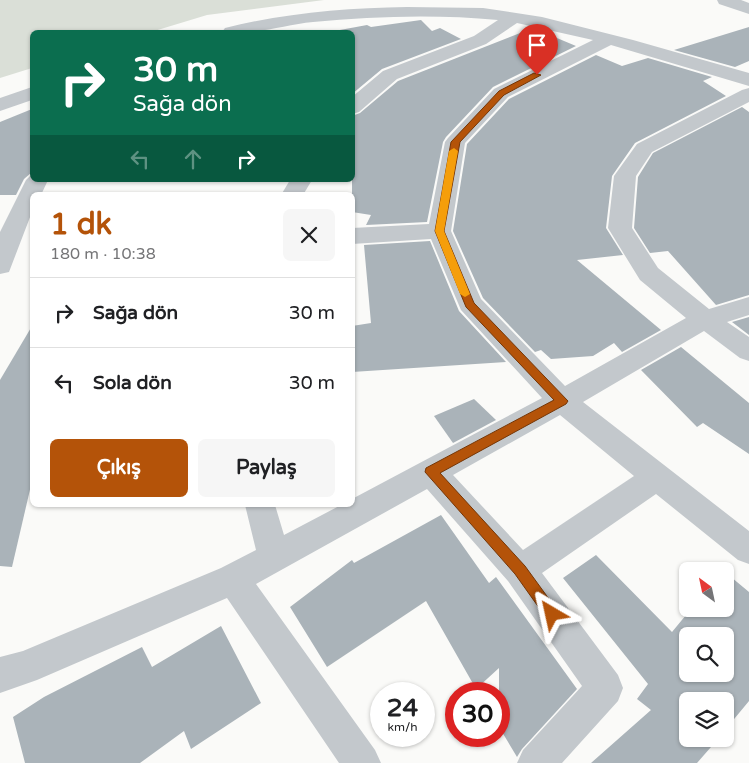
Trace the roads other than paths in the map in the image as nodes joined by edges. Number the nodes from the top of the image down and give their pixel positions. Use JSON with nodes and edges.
{"nodes":[{"id":1,"x":725,"y":0,"type":"edge"},
{"id":2,"x":749,"y":9,"type":"edge"},
{"id":3,"x":514,"y":18,"type":"junction"},
{"id":4,"x":238,"y":30,"type":"edge"},
{"id":5,"x":608,"y":39,"type":"junction"},
{"id":6,"x":749,"y":80,"type":"edge"},
{"id":7,"x":30,"y":94,"type":"edge"},
{"id":8,"x":749,"y":94,"type":"edge"},
{"id":9,"x":0,"y":105,"type":"edge"},
{"id":10,"x":355,"y":105,"type":"edge"},
{"id":11,"x":30,"y":205,"type":"edge"},
{"id":12,"x":439,"y":231,"type":"junction"},
{"id":13,"x":22,"y":234,"type":"edge"},
{"id":14,"x":355,"y":236,"type":"edge"},
{"id":15,"x":0,"y":266,"type":"edge"},
{"id":16,"x":749,"y":306,"type":"edge"},
{"id":17,"x":705,"y":319,"type":"junction"},
{"id":18,"x":749,"y":351,"type":"edge"},
{"id":19,"x":562,"y":401,"type":"junction"},
{"id":20,"x":431,"y":472,"type":"junction"},
{"id":21,"x":657,"y":477,"type":"junction"},
{"id":22,"x":261,"y":507,"type":"edge"},
{"id":23,"x":749,"y":550,"type":"edge"},
{"id":24,"x":274,"y":556,"type":"junction"},
{"id":25,"x":520,"y":570,"type":"junction"},
{"id":26,"x":232,"y":579,"type":"junction"},
{"id":27,"x":0,"y":675,"type":"edge"},
{"id":28,"x":362,"y":763,"type":"edge"},
{"id":29,"x":536,"y":763,"type":"edge"}],
"edges":[{"from":1,"to":2,"type":"street"},
{"from":3,"to":4,"type":"street"},
{"from":3,"to":5,"type":"street"},
{"from":3,"to":10,"type":"street"},
{"from":5,"to":6,"type":"street"},
{"from":5,"to":12,"type":"street"},
{"from":7,"to":9,"type":"street"},
{"from":8,"to":17,"type":"street"},
{"from":11,"to":13,"type":"street"},
{"from":12,"to":14,"type":"street"},
{"from":12,"to":19,"type":"street"},
{"from":13,"to":15,"type":"street"},
{"from":16,"to":17,"type":"street"},
{"from":17,"to":18,"type":"street"},
{"from":17,"to":19,"type":"street"},
{"from":19,"to":20,"type":"street"},
{"from":19,"to":21,"type":"street"},
{"from":20,"to":24,"type":"street"},
{"from":20,"to":25,"type":"street"},
{"from":21,"to":23,"type":"street"},
{"from":21,"to":25,"type":"street"},
{"from":22,"to":24,"type":"street"},
{"from":24,"to":26,"type":"street"},
{"from":25,"to":29,"type":"street"},
{"from":26,"to":27,"type":"street"},
{"from":26,"to":28,"type":"street"}]}
